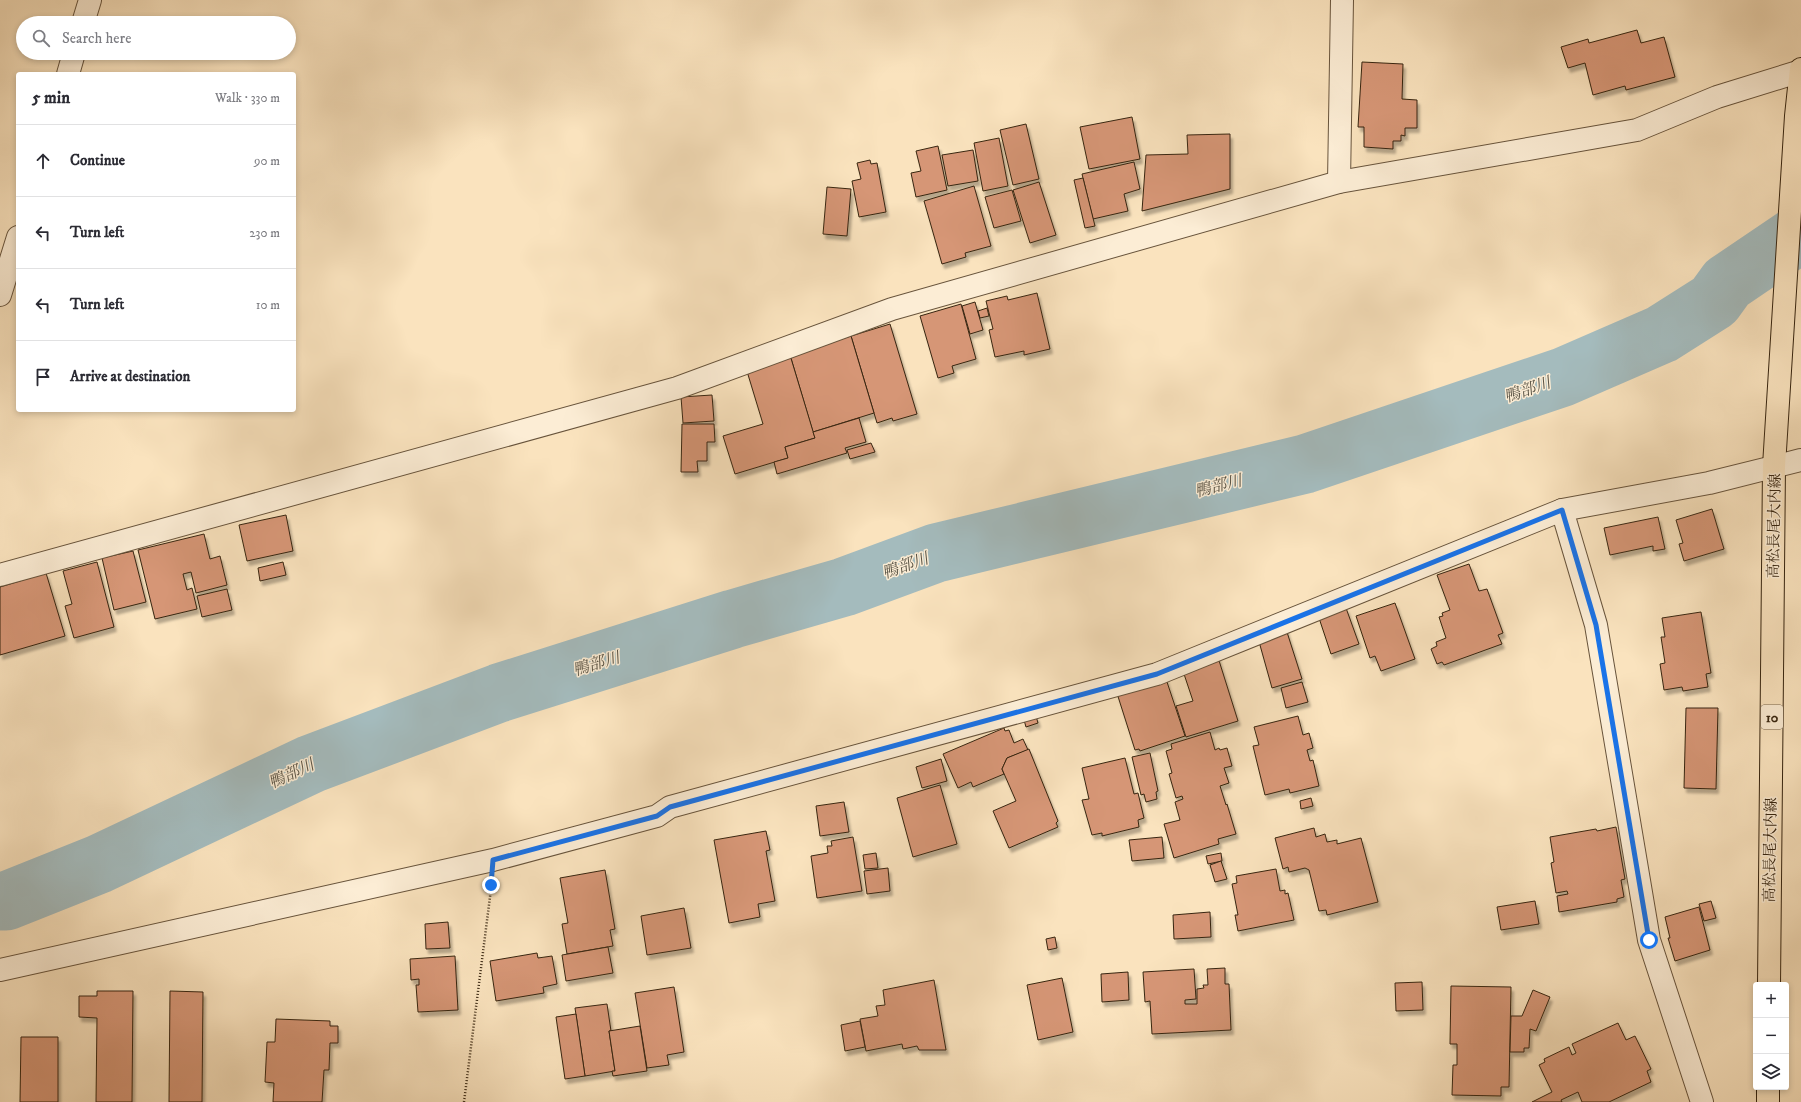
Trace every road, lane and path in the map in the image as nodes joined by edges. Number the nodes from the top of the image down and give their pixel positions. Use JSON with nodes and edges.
{"nodes":[{"id":1,"x":90,"y":0,"type":"edge"},
{"id":2,"x":1342,"y":0,"type":"edge"},
{"id":3,"x":85,"y":16,"type":"edge"},
{"id":4,"x":72,"y":60,"type":"edge"},
{"id":5,"x":1801,"y":70,"type":"edge"},
{"id":6,"x":69,"y":72,"type":"edge"},
{"id":7,"x":1339,"y":182,"type":"junction"},
{"id":8,"x":16,"y":243,"type":"edge"},
{"id":9,"x":0,"y":295,"type":"edge"},
{"id":10,"x":1775,"y":458,"type":"junction"},
{"id":11,"x":1801,"y":460,"type":"edge"},
{"id":12,"x":1562,"y":510,"type":"junction"},
{"id":13,"x":0,"y":575,"type":"edge"},
{"id":14,"x":493,"y":860,"type":"junction"},
{"id":15,"x":0,"y":970,"type":"edge"},
{"id":16,"x":1769,"y":982,"type":"edge"},
{"id":17,"x":1768,"y":1090,"type":"edge"},
{"id":18,"x":464,"y":1102,"type":"edge"},
{"id":19,"x":1702,"y":1102,"type":"edge"},
{"id":20,"x":1768,"y":1102,"type":"edge"}],
"edges":[{"from":1,"to":3,"type":"street"},
{"from":2,"to":7,"type":"street"},
{"from":4,"to":6,"type":"street"},
{"from":5,"to":7,"type":"street"},
{"from":5,"to":10,"type":"main road","name":"高松長尾大内線","number":"10"},
{"from":7,"to":13,"type":"street"},
{"from":8,"to":9,"type":"street"},
{"from":10,"to":11,"type":"street"},
{"from":10,"to":12,"type":"street"},
{"from":10,"to":16,"type":"main road","name":"高松長尾大内線","number":"10"},
{"from":12,"to":14,"type":"street"},
{"from":12,"to":19,"type":"street"},
{"from":14,"to":15,"type":"street"},
{"from":14,"to":18,"type":"path"},
{"from":17,"to":20,"type":"main road"}]}
